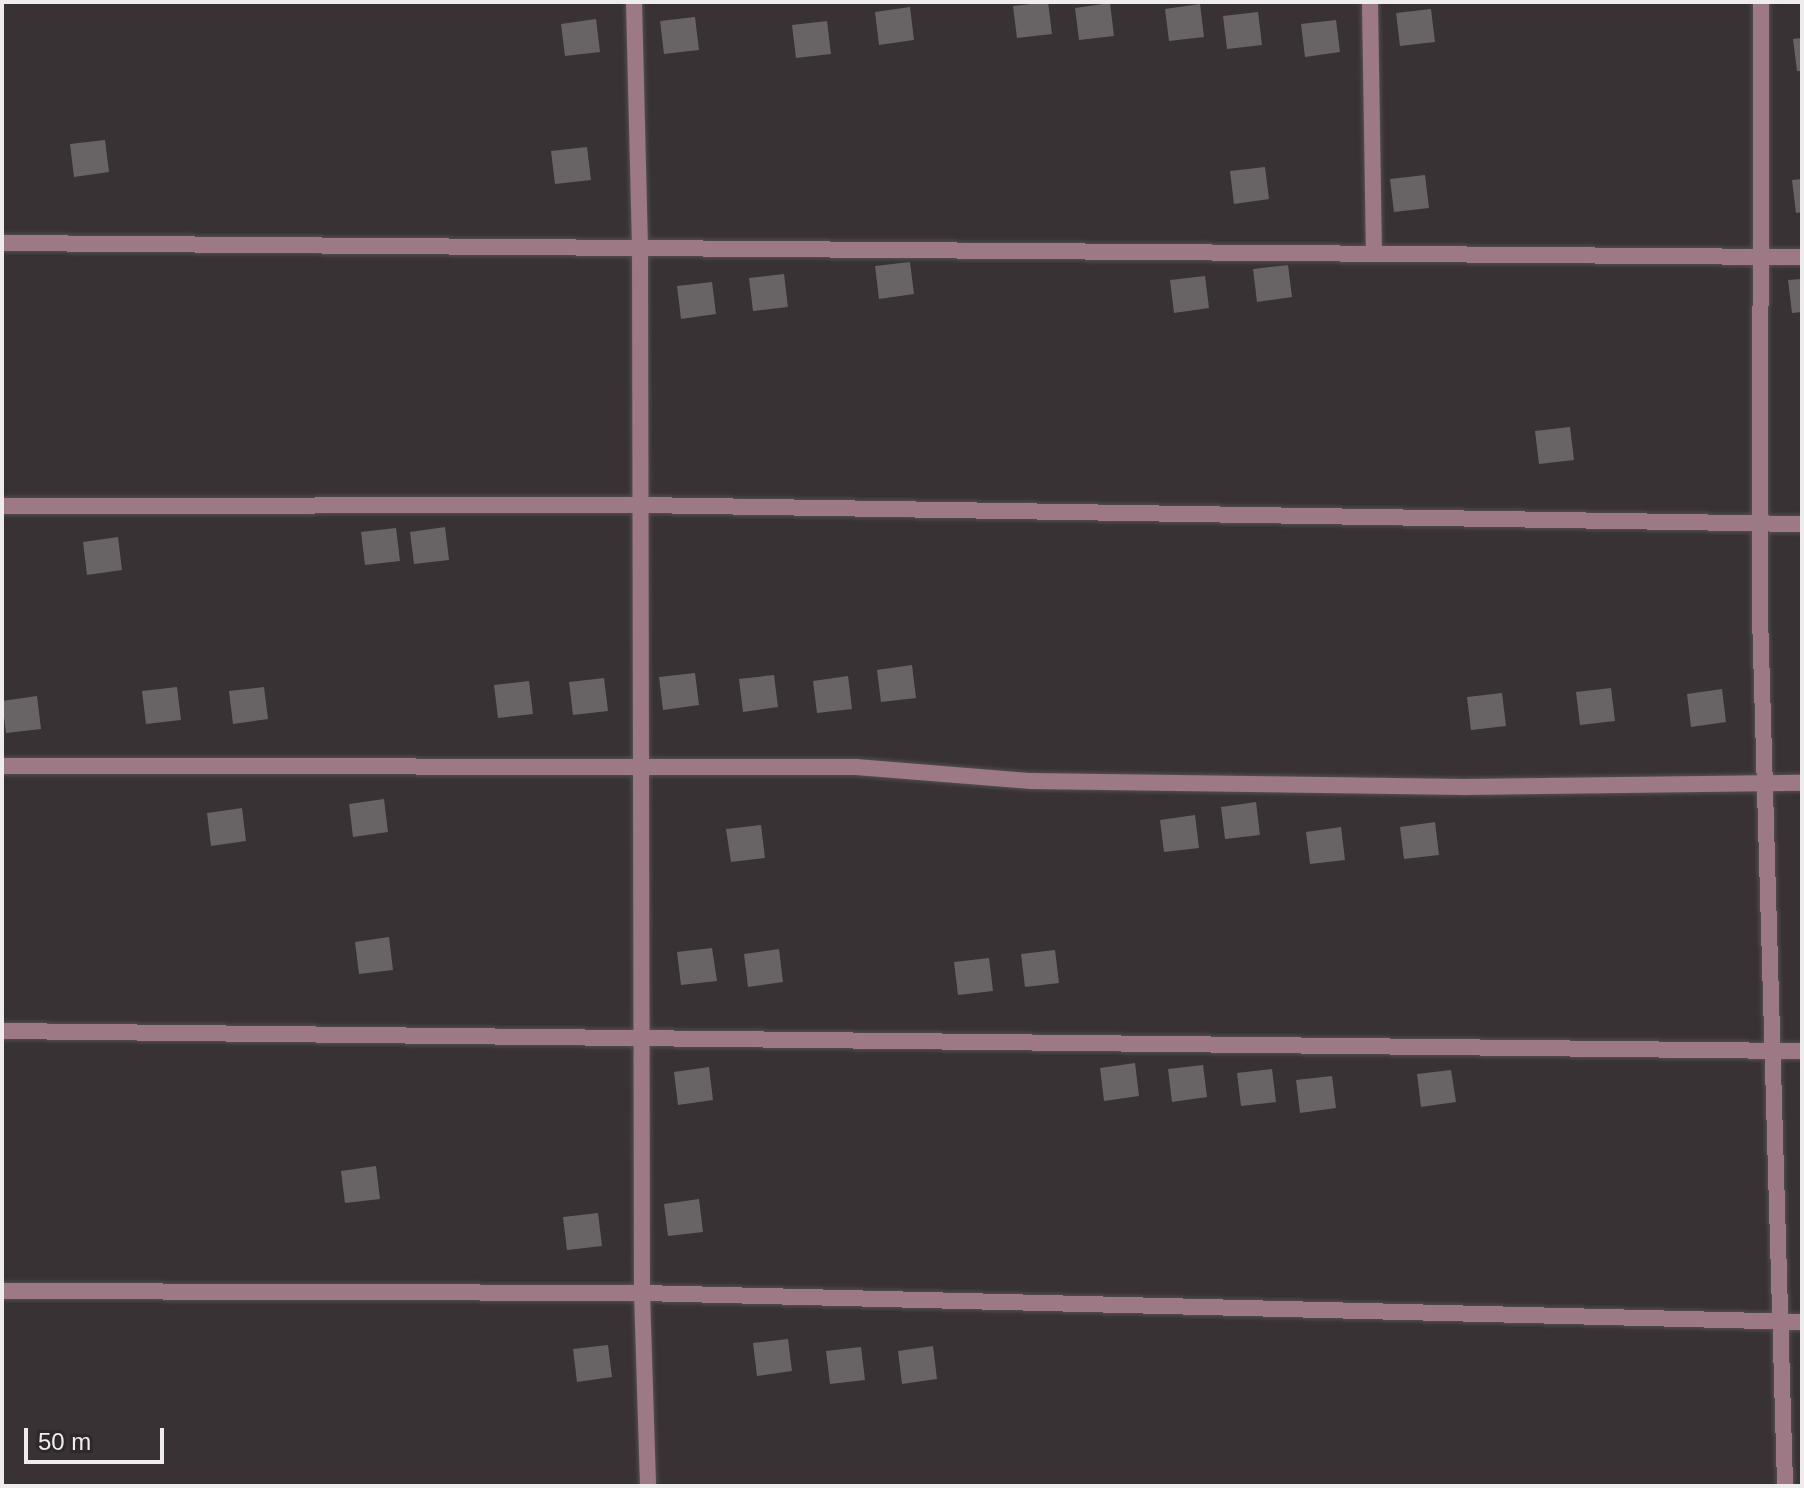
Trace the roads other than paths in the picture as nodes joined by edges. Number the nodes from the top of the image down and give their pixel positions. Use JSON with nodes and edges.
{"nodes":[{"id":1,"x":634,"y":2,"type":"edge"},
{"id":2,"x":1370,"y":2,"type":"edge"},
{"id":3,"x":1761,"y":2,"type":"edge"},
{"id":4,"x":2,"y":243,"type":"edge"},
{"id":5,"x":640,"y":248,"type":"junction"},
{"id":6,"x":1374,"y":253,"type":"junction"},
{"id":7,"x":1760,"y":255,"type":"junction"},
{"id":8,"x":1802,"y":257,"type":"edge"},
{"id":9,"x":641,"y":505,"type":"junction"},
{"id":10,"x":2,"y":506,"type":"edge"},
{"id":11,"x":1760,"y":522,"type":"junction"},
{"id":12,"x":1802,"y":524,"type":"edge"},
{"id":13,"x":2,"y":766,"type":"edge"},
{"id":14,"x":640,"y":766,"type":"junction"},
{"id":15,"x":1764,"y":780,"type":"junction"},
{"id":16,"x":1802,"y":783,"type":"edge"},
{"id":17,"x":2,"y":1031,"type":"edge"},
{"id":18,"x":641,"y":1036,"type":"junction"},
{"id":19,"x":1772,"y":1050,"type":"junction"},
{"id":20,"x":1802,"y":1051,"type":"edge"},
{"id":21,"x":2,"y":1291,"type":"edge"},
{"id":22,"x":642,"y":1293,"type":"junction"},
{"id":23,"x":1780,"y":1321,"type":"junction"},
{"id":24,"x":1802,"y":1322,"type":"edge"},
{"id":25,"x":648,"y":1486,"type":"edge"},
{"id":26,"x":1785,"y":1486,"type":"edge"}],
"edges":[{"from":1,"to":5,"type":"street"},
{"from":2,"to":6,"type":"street"},
{"from":3,"to":7,"type":"street"},
{"from":4,"to":5,"type":"street"},
{"from":5,"to":6,"type":"street"},
{"from":5,"to":9,"type":"street"},
{"from":6,"to":7,"type":"street"},
{"from":7,"to":8,"type":"street"},
{"from":7,"to":11,"type":"street"},
{"from":9,"to":10,"type":"street"},
{"from":9,"to":11,"type":"street"},
{"from":9,"to":14,"type":"street"},
{"from":11,"to":12,"type":"street"},
{"from":11,"to":15,"type":"street"},
{"from":13,"to":14,"type":"street"},
{"from":14,"to":15,"type":"street"},
{"from":14,"to":18,"type":"street"},
{"from":15,"to":16,"type":"street"},
{"from":15,"to":19,"type":"street"},
{"from":17,"to":18,"type":"street"},
{"from":18,"to":19,"type":"street"},
{"from":18,"to":22,"type":"street"},
{"from":19,"to":20,"type":"street"},
{"from":19,"to":23,"type":"street"},
{"from":21,"to":22,"type":"street"},
{"from":22,"to":23,"type":"street"},
{"from":22,"to":25,"type":"street"},
{"from":23,"to":24,"type":"street"},
{"from":23,"to":26,"type":"street"}]}
